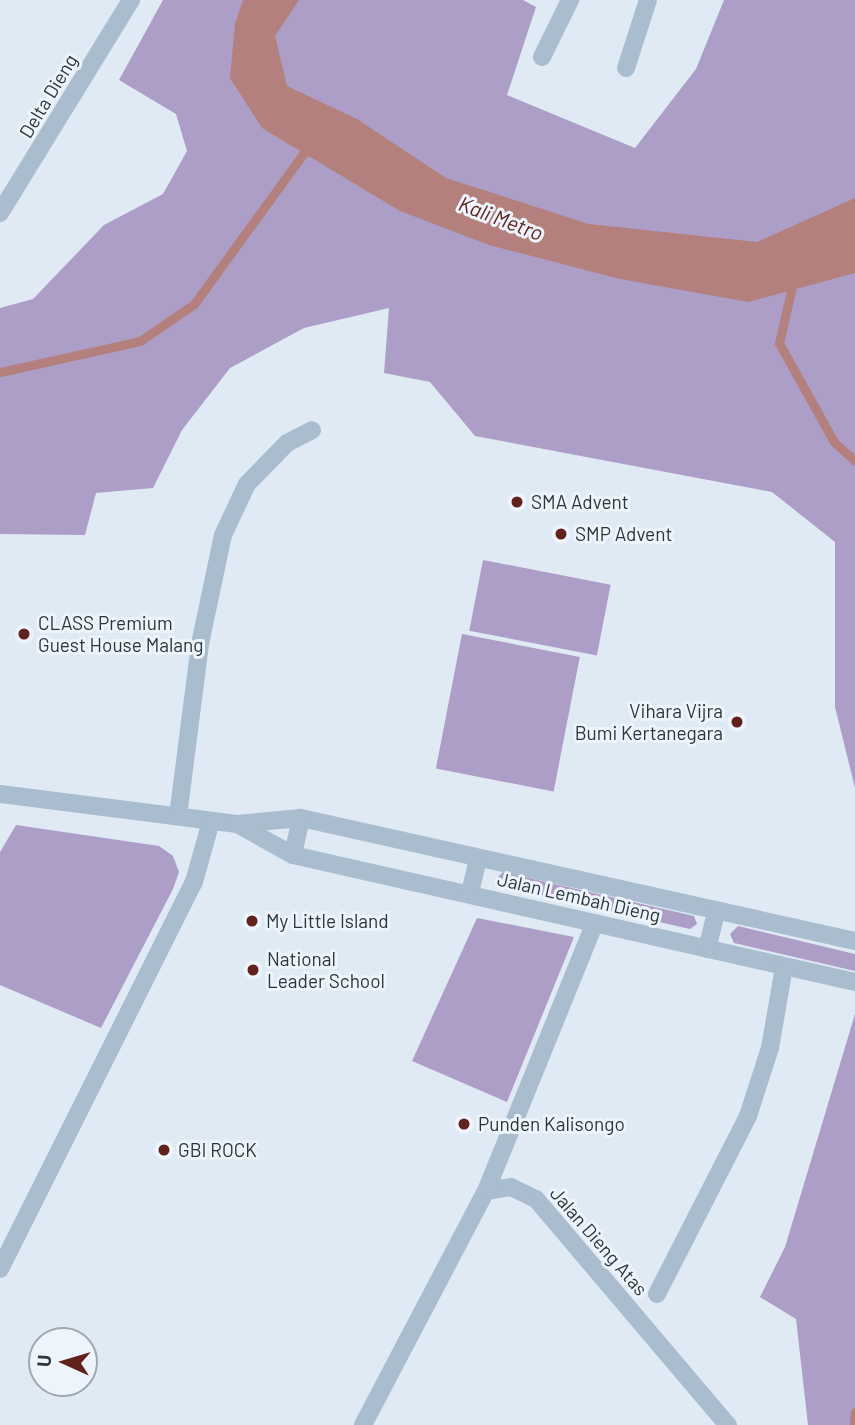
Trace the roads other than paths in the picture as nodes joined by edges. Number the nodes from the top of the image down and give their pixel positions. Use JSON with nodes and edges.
{"nodes":[{"id":1,"x":131,"y":0,"type":"edge"},
{"id":2,"x":570,"y":0,"type":"edge"},
{"id":3,"x":648,"y":0,"type":"edge"},
{"id":4,"x":542,"y":57,"type":"dead end"},
{"id":5,"x":626,"y":68,"type":"dead end"},
{"id":6,"x":0,"y":213,"type":"edge"},
{"id":7,"x":312,"y":430,"type":"dead end"},
{"id":8,"x":0,"y":794,"type":"edge"},
{"id":9,"x":178,"y":816,"type":"junction"},
{"id":10,"x":301,"y":818,"type":"junction"},
{"id":11,"x":211,"y":821,"type":"junction"},
{"id":12,"x":237,"y":824,"type":"junction"},
{"id":13,"x":293,"y":855,"type":"junction"},
{"id":14,"x":478,"y":858,"type":"junction"},
{"id":15,"x":470,"y":893,"type":"junction"},
{"id":16,"x":716,"y":912,"type":"junction"},
{"id":17,"x":595,"y":923,"type":"junction"},
{"id":18,"x":855,"y":940,"type":"edge"},
{"id":19,"x":707,"y":949,"type":"junction"},
{"id":20,"x":784,"y":967,"type":"junction"},
{"id":21,"x":855,"y":982,"type":"edge"},
{"id":22,"x":486,"y":1191,"type":"junction"},
{"id":23,"x":0,"y":1269,"type":"edge"},
{"id":24,"x":657,"y":1294,"type":"dead end"},
{"id":25,"x":363,"y":1425,"type":"edge"},
{"id":26,"x":728,"y":1425,"type":"edge"}],
"edges":[{"from":1,"to":6,"type":"street","name":"Delta Dieng"},
{"from":2,"to":4,"type":"street"},
{"from":3,"to":5,"type":"street"},
{"from":7,"to":9,"type":"street"},
{"from":8,"to":9,"type":"street"},
{"from":9,"to":11,"type":"street"},
{"from":10,"to":12,"type":"street"},
{"from":10,"to":13,"type":"street"},
{"from":10,"to":14,"type":"street"},
{"from":11,"to":12,"type":"street"},
{"from":11,"to":23,"type":"street"},
{"from":12,"to":13,"type":"street","name":"Jalan Lembah Dieng"},
{"from":13,"to":15,"type":"street","name":"Jalan Lembah Dieng"},
{"from":14,"to":15,"type":"street"},
{"from":14,"to":16,"type":"street"},
{"from":15,"to":17,"type":"street","name":"Jalan Lembah Dieng"},
{"from":16,"to":18,"type":"street"},
{"from":16,"to":19,"type":"street"},
{"from":17,"to":19,"type":"street","name":"Jalan Lembah Dieng"},
{"from":17,"to":22,"type":"street"},
{"from":19,"to":20,"type":"street","name":"Jalan Lembah Dieng"},
{"from":20,"to":21,"type":"street","name":"Jalan Lembah Dieng"},
{"from":20,"to":24,"type":"street"},
{"from":22,"to":25,"type":"street"},
{"from":22,"to":26,"type":"street","name":"Jalan Dieng Atas"}]}
